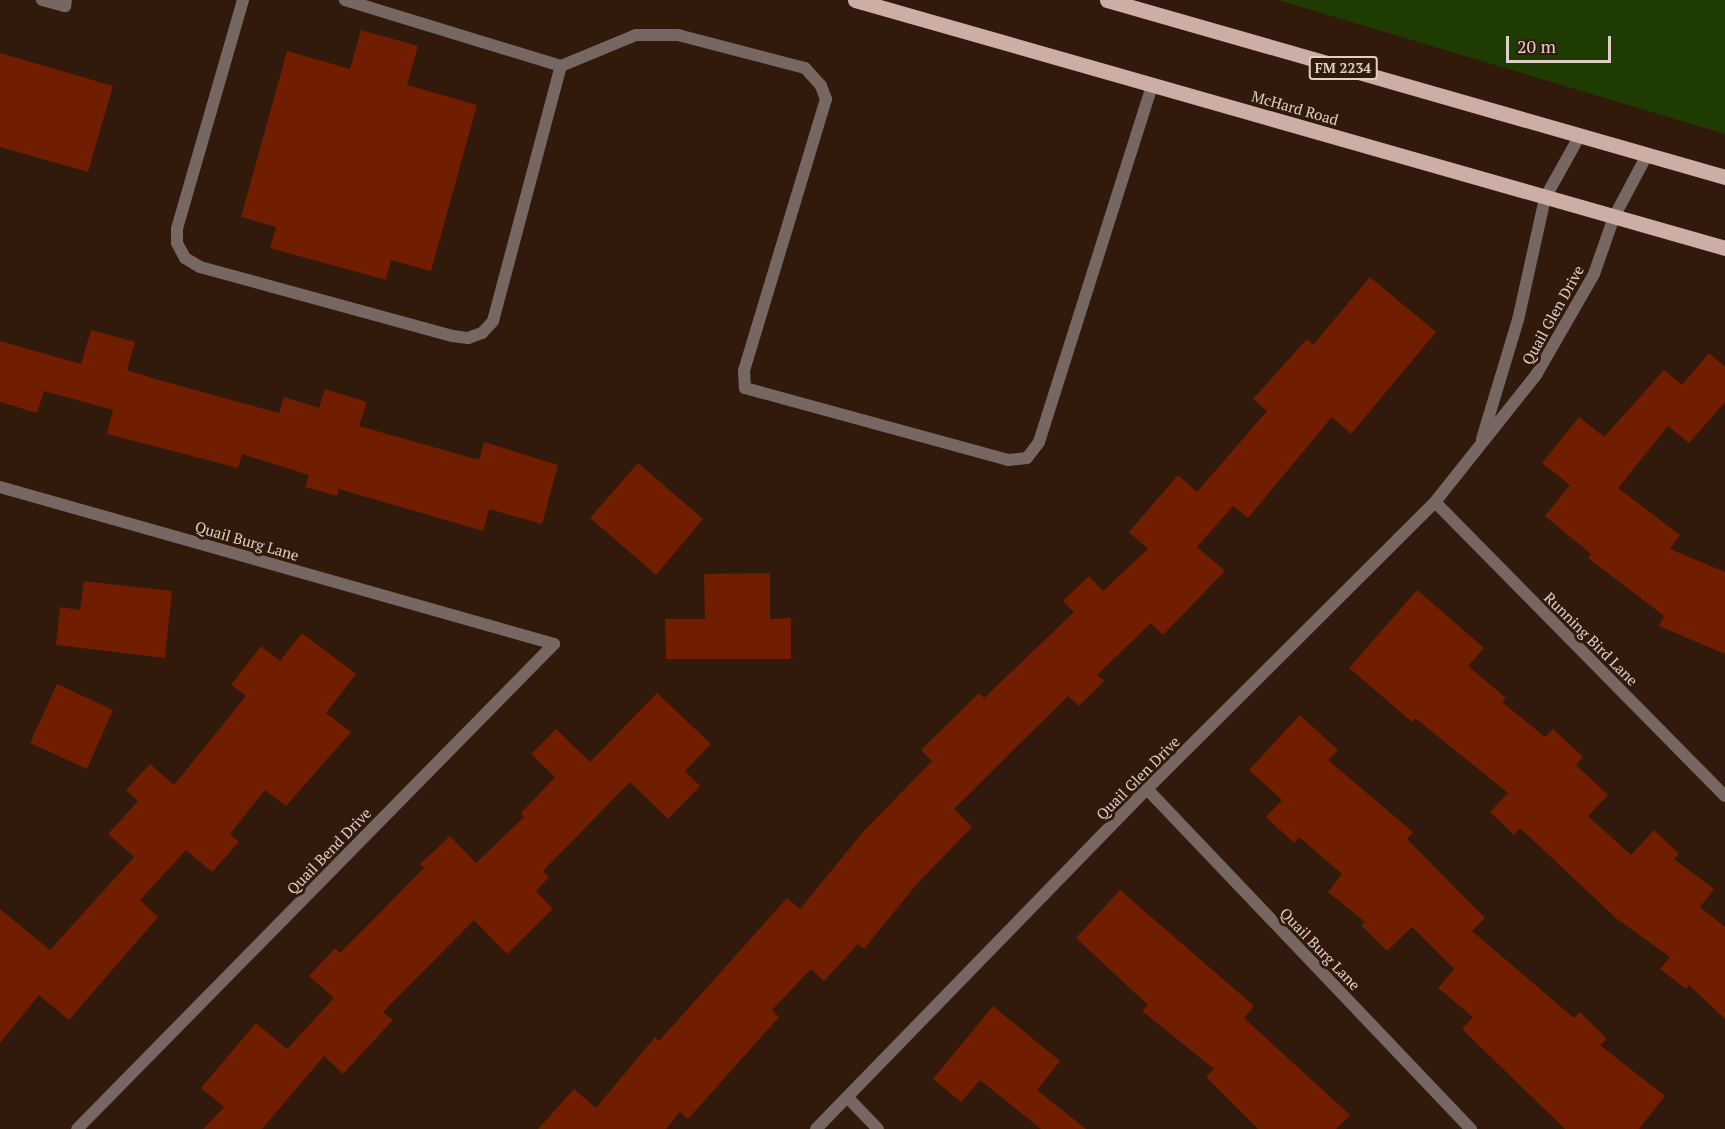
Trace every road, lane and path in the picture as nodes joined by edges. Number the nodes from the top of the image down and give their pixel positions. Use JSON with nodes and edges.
{"nodes":[{"id":1,"x":42,"y":0,"type":"edge"},
{"id":2,"x":66,"y":0,"type":"edge"},
{"id":3,"x":243,"y":0,"type":"edge"},
{"id":4,"x":345,"y":0,"type":"edge"},
{"id":5,"x":855,"y":0,"type":"edge"},
{"id":6,"x":1107,"y":0,"type":"edge"},
{"id":7,"x":561,"y":66,"type":"junction"},
{"id":8,"x":1152,"y":85,"type":"junction"},
{"id":9,"x":1580,"y":135,"type":"junction"},
{"id":10,"x":1647,"y":155,"type":"junction"},
{"id":11,"x":1725,"y":177,"type":"edge"},
{"id":12,"x":1545,"y":198,"type":"junction"},
{"id":13,"x":1614,"y":217,"type":"junction"},
{"id":14,"x":1725,"y":248,"type":"edge"},
{"id":15,"x":1480,"y":446,"type":"junction"},
{"id":16,"x":1,"y":491,"type":"edge"},
{"id":17,"x":1436,"y":502,"type":"junction"},
{"id":18,"x":486,"y":624,"type":"joint"},
{"id":19,"x":1147,"y":789,"type":"junction"},
{"id":20,"x":1725,"y":796,"type":"edge"},
{"id":21,"x":848,"y":1098,"type":"junction"},
{"id":22,"x":77,"y":1129,"type":"edge"},
{"id":23,"x":816,"y":1129,"type":"edge"},
{"id":24,"x":878,"y":1129,"type":"edge"},
{"id":25,"x":1472,"y":1129,"type":"edge"}],
"edges":[{"from":1,"to":2,"type":"street"},
{"from":3,"to":7,"type":"street"},
{"from":4,"to":7,"type":"street"},
{"from":5,"to":8,"type":"main road","name":"McHard Road"},
{"from":6,"to":9,"type":"main road","number":"FM 2234"},
{"from":7,"to":8,"type":"street"},
{"from":8,"to":12,"type":"main road","name":"McHard Road"},
{"from":9,"to":10,"type":"main road","number":"FM 2234"},
{"from":9,"to":12,"type":"street","name":"Quail Glen Drive"},
{"from":10,"to":11,"type":"main road","number":"FM 2234"},
{"from":10,"to":13,"type":"street","name":"Quail Glen Drive"},
{"from":12,"to":13,"type":"main road","name":"McHard Road"},
{"from":12,"to":15,"type":"street","name":"Quail Glen Drive"},
{"from":13,"to":14,"type":"main road","name":"McHard Road"},
{"from":13,"to":15,"type":"street","name":"Quail Glen Drive"},
{"from":15,"to":17,"type":"street","name":"Quail Glen Drive"},
{"from":16,"to":18,"type":"street","name":"Quail Burg Lane"},
{"from":17,"to":19,"type":"street","name":"Quail Glen Drive"},
{"from":17,"to":20,"type":"street","name":"Running Bird Lane"},
{"from":18,"to":22,"type":"street","name":"Quail Bend Drive"},
{"from":19,"to":21,"type":"street","name":"Quail Glen Drive"},
{"from":19,"to":25,"type":"street","name":"Quail Burg Lane"},
{"from":21,"to":23,"type":"street","name":"Quail Glen Drive"},
{"from":21,"to":24,"type":"street"}]}
